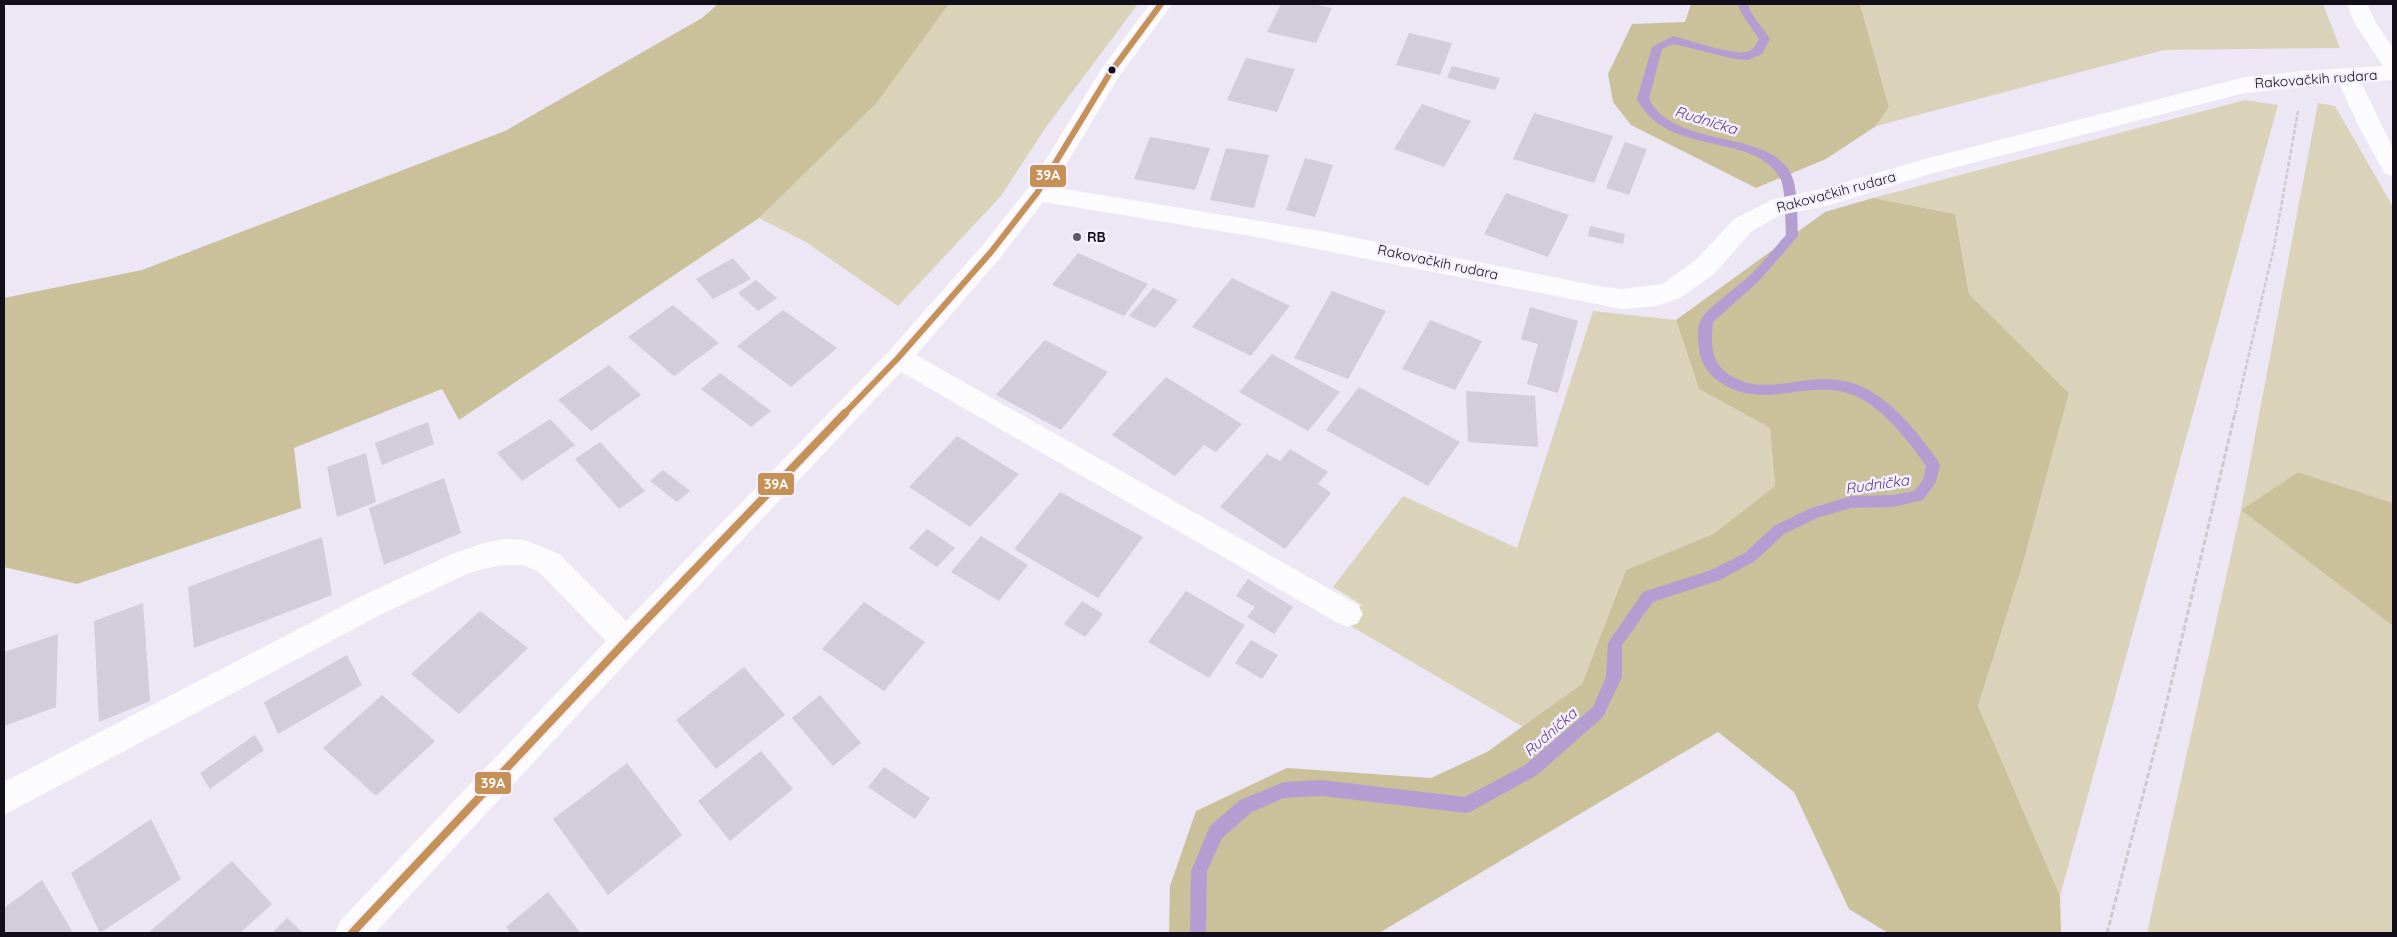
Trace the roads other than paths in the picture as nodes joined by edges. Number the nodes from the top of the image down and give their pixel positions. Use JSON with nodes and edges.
{"nodes":[{"id":1,"x":1161,"y":4,"type":"edge"},
{"id":2,"x":2357,"y":4,"type":"edge"},
{"id":3,"x":2393,"y":64,"type":"edge"},
{"id":4,"x":2393,"y":74,"type":"edge"},
{"id":5,"x":2347,"y":77,"type":"junction"},
{"id":6,"x":2393,"y":168,"type":"edge"},
{"id":7,"x":1037,"y":193,"type":"junction"},
{"id":8,"x":898,"y":358,"type":"junction"},
{"id":9,"x":1348,"y":614,"type":"dead end"},
{"id":10,"x":626,"y":641,"type":"junction"},
{"id":11,"x":4,"y":799,"type":"edge"},
{"id":12,"x":352,"y":933,"type":"edge"}],
"edges":[{"from":1,"to":7,"type":"street"},
{"from":2,"to":3,"type":"street"},
{"from":4,"to":5,"type":"street","name":"Rakovačkih rudara"},
{"from":5,"to":6,"type":"street"},
{"from":5,"to":7,"type":"street","name":"Rakovačkih rudara"},
{"from":7,"to":8,"type":"street"},
{"from":8,"to":9,"type":"street"},
{"from":8,"to":10,"type":"street"},
{"from":10,"to":11,"type":"street"},
{"from":10,"to":12,"type":"street"}]}
